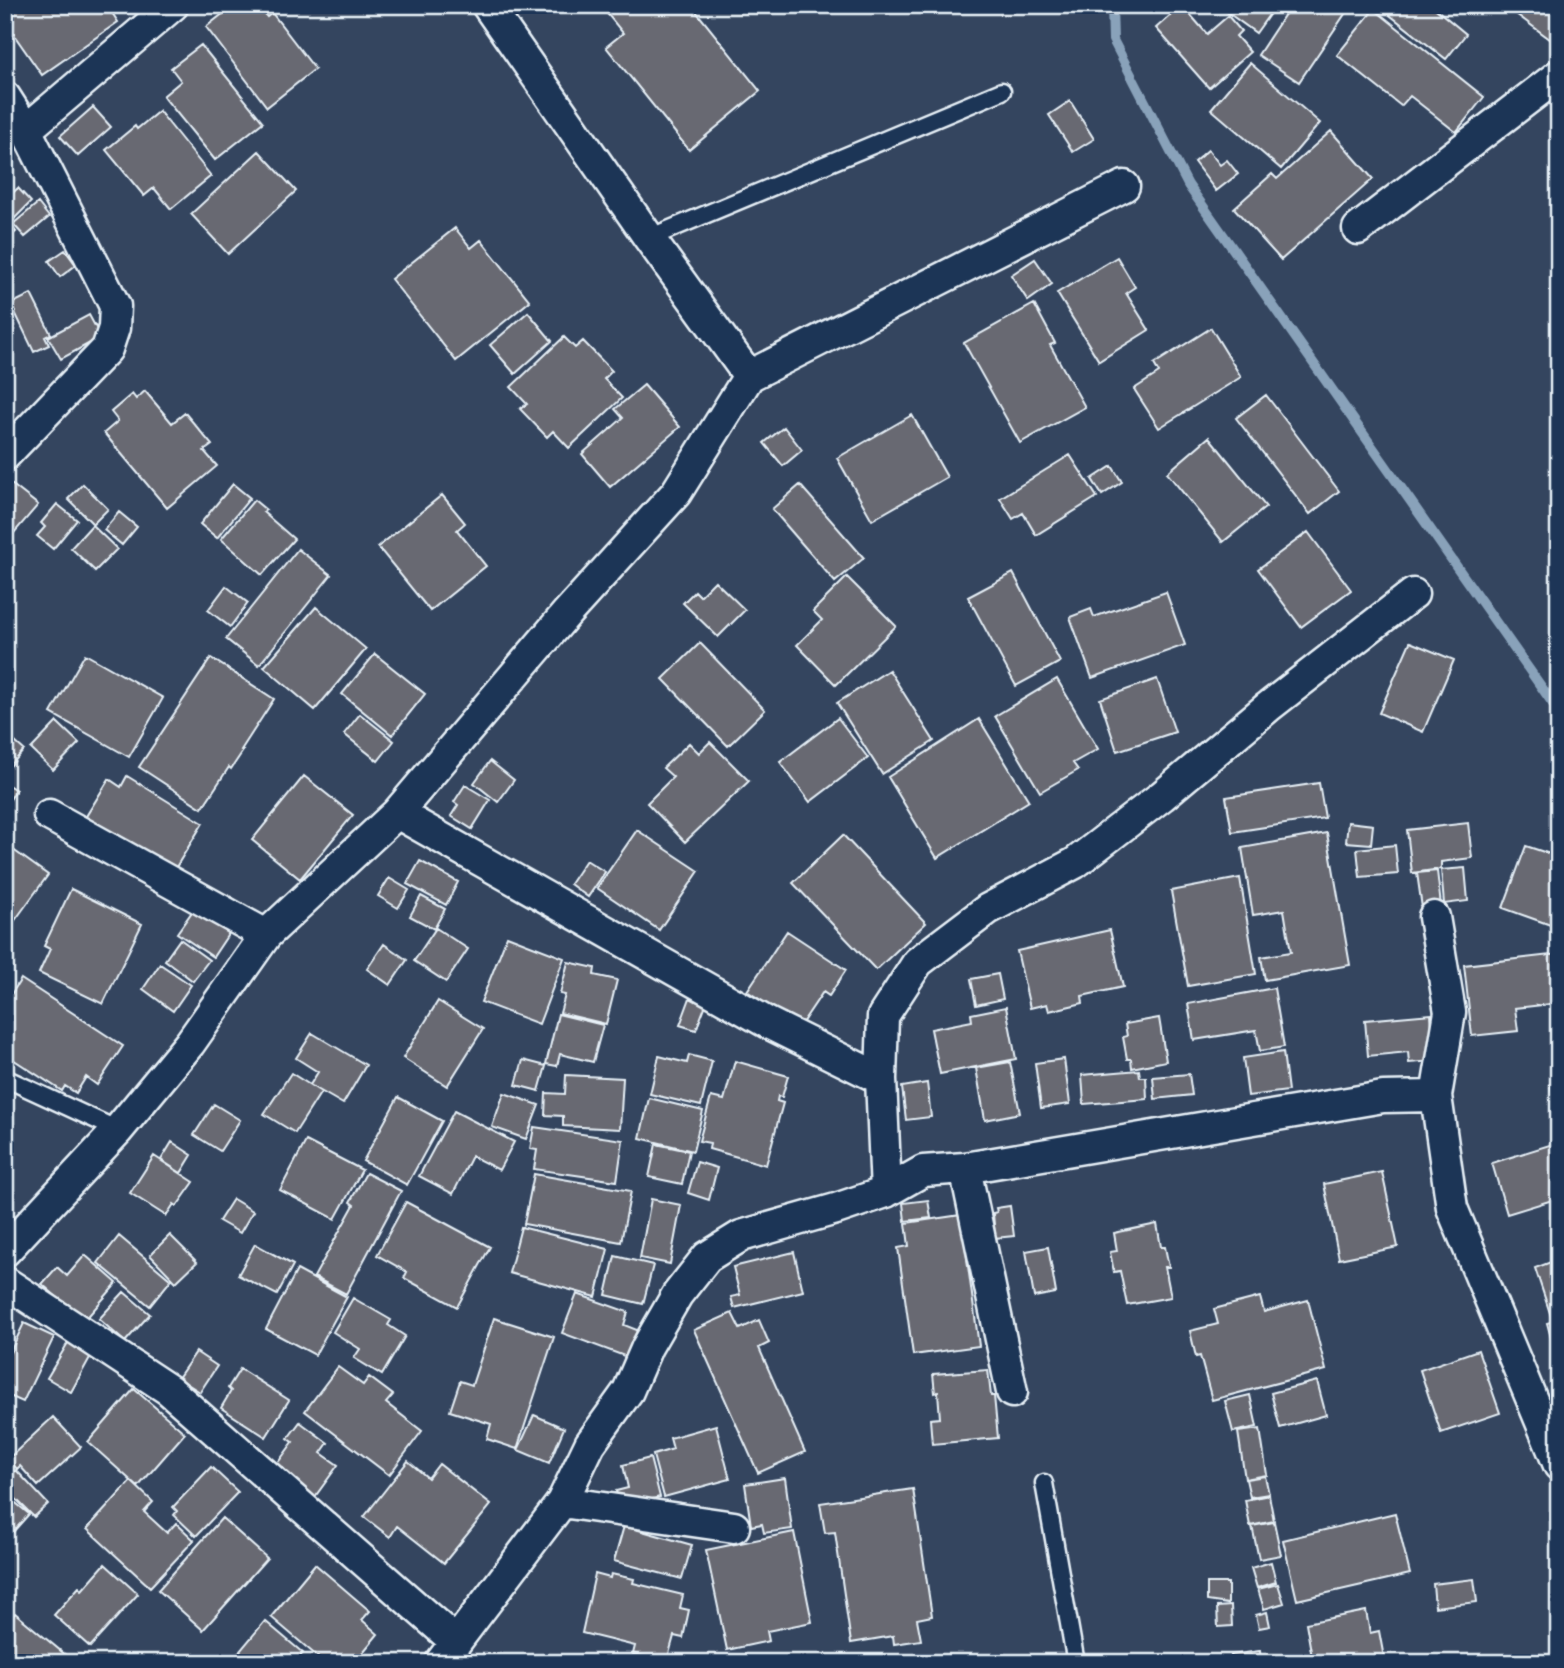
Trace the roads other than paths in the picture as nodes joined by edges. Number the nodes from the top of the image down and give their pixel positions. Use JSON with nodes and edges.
{"nodes":[{"id":1,"x":173,"y":5,"type":"edge"},
{"id":2,"x":487,"y":5,"type":"edge"},
{"id":3,"x":1559,"y":75,"type":"edge"},
{"id":4,"x":1002,"y":91,"type":"dead end"},
{"id":5,"x":5,"y":97,"type":"edge"},
{"id":6,"x":26,"y":130,"type":"junction"},
{"id":7,"x":1124,"y":186,"type":"dead end"},
{"id":8,"x":1358,"y":229,"type":"dead end"},
{"id":9,"x":649,"y":238,"type":"junction"},
{"id":10,"x":749,"y":376,"type":"junction"},
{"id":11,"x":5,"y":455,"type":"edge"},
{"id":12,"x":1413,"y":594,"type":"dead end"},
{"id":13,"x":397,"y":813,"type":"junction"},
{"id":14,"x":49,"y":816,"type":"dead end"},
{"id":15,"x":1434,"y":917,"type":"dead end"},
{"id":16,"x":267,"y":934,"type":"junction"},
{"id":17,"x":5,"y":1078,"type":"edge"},
{"id":18,"x":881,"y":1079,"type":"junction"},
{"id":19,"x":1436,"y":1096,"type":"junction"},
{"id":20,"x":118,"y":1130,"type":"junction"},
{"id":21,"x":965,"y":1168,"type":"junction"},
{"id":22,"x":886,"y":1192,"type":"junction"},
{"id":23,"x":5,"y":1251,"type":"edge"},
{"id":24,"x":5,"y":1282,"type":"edge"},
{"id":25,"x":1012,"y":1392,"type":"dead end"},
{"id":26,"x":1559,"y":1465,"type":"edge"},
{"id":27,"x":1044,"y":1483,"type":"dead end"},
{"id":28,"x":562,"y":1502,"type":"junction"},
{"id":29,"x":734,"y":1527,"type":"dead end"},
{"id":30,"x":448,"y":1652,"type":"edge"},
{"id":31,"x":1076,"y":1663,"type":"edge"}],
"edges":[{"from":1,"to":6,"type":"street"},
{"from":2,"to":9,"type":"street"},
{"from":3,"to":8,"type":"street"},
{"from":4,"to":9,"type":"lane"},
{"from":5,"to":6,"type":"street"},
{"from":6,"to":11,"type":"street"},
{"from":7,"to":10,"type":"street"},
{"from":9,"to":10,"type":"street"},
{"from":10,"to":13,"type":"street"},
{"from":12,"to":18,"type":"street"},
{"from":13,"to":16,"type":"street"},
{"from":13,"to":18,"type":"street"},
{"from":14,"to":16,"type":"street"},
{"from":15,"to":19,"type":"street"},
{"from":16,"to":20,"type":"street"},
{"from":17,"to":20,"type":"lane"},
{"from":18,"to":22,"type":"street"},
{"from":19,"to":21,"type":"street"},
{"from":19,"to":26,"type":"street"},
{"from":20,"to":23,"type":"street"},
{"from":21,"to":22,"type":"street"},
{"from":21,"to":25,"type":"street"},
{"from":22,"to":28,"type":"street"},
{"from":24,"to":30,"type":"street"},
{"from":27,"to":31,"type":"lane"},
{"from":28,"to":29,"type":"street"},
{"from":28,"to":30,"type":"street"}]}
